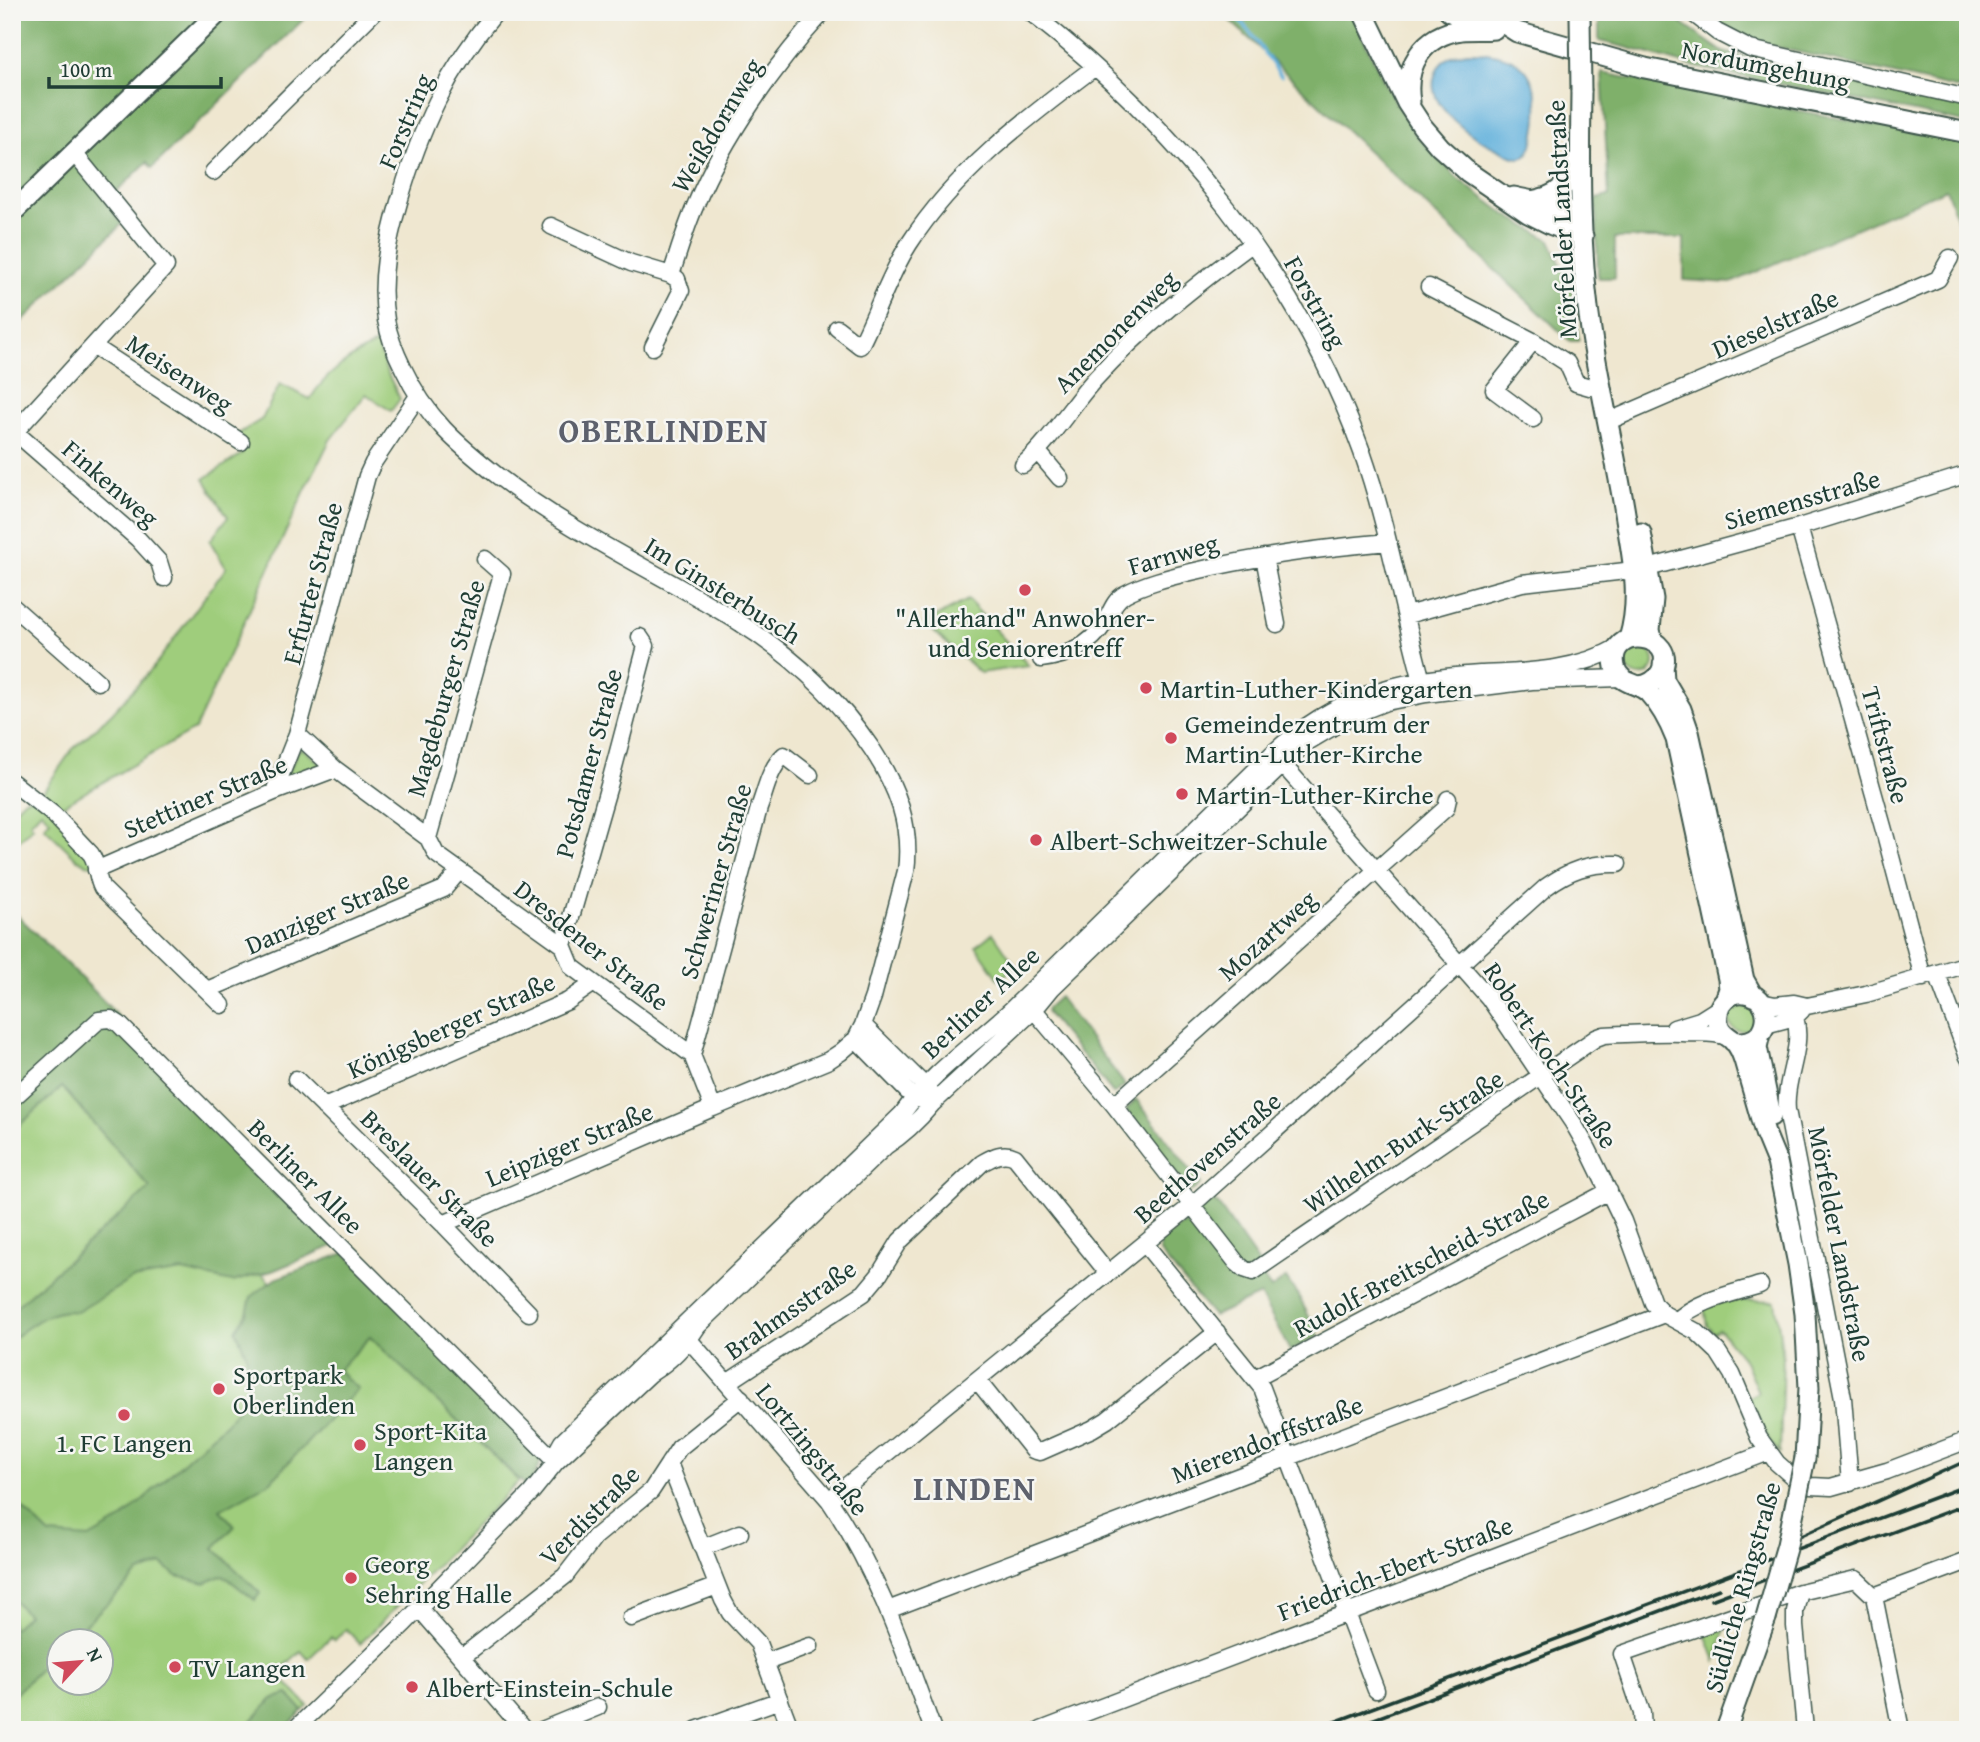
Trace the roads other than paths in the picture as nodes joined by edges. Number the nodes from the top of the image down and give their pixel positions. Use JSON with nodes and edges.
{"nodes":[{"id":1,"x":219,"y":12,"type":"edge"},
{"id":2,"x":374,"y":12,"type":"edge"},
{"id":3,"x":496,"y":12,"type":"edge"},
{"id":4,"x":823,"y":12,"type":"edge"},
{"id":5,"x":1030,"y":12,"type":"edge"},
{"id":6,"x":1363,"y":12,"type":"edge"},
{"id":7,"x":1450,"y":12,"type":"edge"},
{"id":8,"x":1477,"y":12,"type":"edge"},
{"id":9,"x":1691,"y":12,"type":"edge"},
{"id":10,"x":1580,"y":13,"type":"edge"},
{"id":11,"x":1494,"y":29,"type":"junction"},
{"id":12,"x":1517,"y":32,"type":"junction"},
{"id":13,"x":1095,"y":67,"type":"junction"},
{"id":14,"x":1968,"y":98,"type":"edge"},
{"id":15,"x":1416,"y":116,"type":"junction"},
{"id":16,"x":1968,"y":133,"type":"edge"},
{"id":17,"x":74,"y":153,"type":"junction"},
{"id":18,"x":1580,"y":156,"type":"junction"},
{"id":19,"x":213,"y":172,"type":"dead end"},
{"id":20,"x":1485,"y":184,"type":"junction"},
{"id":21,"x":1530,"y":202,"type":"junction"},
{"id":22,"x":12,"y":213,"type":"edge"},
{"id":23,"x":551,"y":226,"type":"dead end"},
{"id":24,"x":1583,"y":236,"type":"junction"},
{"id":25,"x":1253,"y":243,"type":"junction"},
{"id":26,"x":1951,"y":258,"type":"dead end"},
{"id":27,"x":386,"y":262,"type":"joint"},
{"id":28,"x":671,"y":275,"type":"junction"},
{"id":29,"x":1429,"y":287,"type":"dead end"},
{"id":30,"x":837,"y":328,"type":"dead end"},
{"id":31,"x":1533,"y":341,"type":"junction"},
{"id":32,"x":93,"y":346,"type":"junction"},
{"id":33,"x":653,"y":347,"type":"dead end"},
{"id":34,"x":1601,"y":386,"type":"junction"},
{"id":35,"x":418,"y":396,"type":"junction"},
{"id":36,"x":1533,"y":419,"type":"dead end"},
{"id":37,"x":1609,"y":421,"type":"junction"},
{"id":38,"x":14,"y":433,"type":"edge"},
{"id":39,"x":241,"y":442,"type":"dead end"},
{"id":40,"x":1038,"y":452,"type":"junction"},
{"id":41,"x":1023,"y":465,"type":"dead end"},
{"id":42,"x":1968,"y":474,"type":"edge"},
{"id":43,"x":1060,"y":478,"type":"dead end"},
{"id":44,"x":1799,"y":527,"type":"junction"},
{"id":45,"x":1388,"y":542,"type":"junction"},
{"id":46,"x":1264,"y":557,"type":"junction"},
{"id":47,"x":485,"y":559,"type":"dead end"},
{"id":48,"x":1641,"y":569,"type":"junction"},
{"id":49,"x":164,"y":578,"type":"dead end"},
{"id":50,"x":12,"y":606,"type":"edge"},
{"id":51,"x":1407,"y":615,"type":"junction"},
{"id":52,"x":1277,"y":624,"type":"dead end"},
{"id":53,"x":639,"y":637,"type":"dead end"},
{"id":54,"x":1625,"y":642,"type":"junction"},
{"id":55,"x":1653,"y":642,"type":"junction"},
{"id":56,"x":1041,"y":659,"type":"dead end"},
{"id":57,"x":1663,"y":665,"type":"junction"},
{"id":58,"x":1497,"y":680,"type":"junction"},
{"id":59,"x":98,"y":682,"type":"dead end"},
{"id":60,"x":1630,"y":682,"type":"junction"},
{"id":61,"x":1424,"y":687,"type":"junction"},
{"id":62,"x":297,"y":734,"type":"junction"},
{"id":63,"x":1278,"y":759,"type":"junction"},
{"id":64,"x":335,"y":769,"type":"junction"},
{"id":65,"x":810,"y":775,"type":"dead end"},
{"id":66,"x":12,"y":782,"type":"edge"},
{"id":67,"x":274,"y":792,"type":"junction"},
{"id":68,"x":1448,"y":799,"type":"dead end"},
{"id":69,"x":428,"y":838,"type":"junction"},
{"id":70,"x":1618,"y":863,"type":"dead end"},
{"id":71,"x":95,"y":864,"type":"junction"},
{"id":72,"x":1377,"y":870,"type":"junction"},
{"id":73,"x":459,"y":871,"type":"junction"},
{"id":74,"x":563,"y":945,"type":"junction"},
{"id":75,"x":1968,"y":964,"type":"edge"},
{"id":76,"x":1460,"y":965,"type":"junction"},
{"id":77,"x":1930,"y":976,"type":"junction"},
{"id":78,"x":594,"y":983,"type":"junction"},
{"id":79,"x":207,"y":990,"type":"junction"},
{"id":80,"x":1757,"y":999,"type":"junction"},
{"id":81,"x":1722,"y":1004,"type":"junction"},
{"id":82,"x":222,"y":1005,"type":"dead end"},
{"id":83,"x":1034,"y":1010,"type":"junction"},
{"id":84,"x":1801,"y":1012,"type":"junction"},
{"id":85,"x":1763,"y":1030,"type":"junction"},
{"id":86,"x":1668,"y":1031,"type":"junction"},
{"id":87,"x":859,"y":1032,"type":"junction"},
{"id":88,"x":1730,"y":1039,"type":"junction"},
{"id":89,"x":692,"y":1055,"type":"junction"},
{"id":90,"x":1968,"y":1057,"type":"edge"},
{"id":91,"x":1541,"y":1075,"type":"junction"},
{"id":92,"x":296,"y":1079,"type":"dead end"},
{"id":93,"x":920,"y":1092,"type":"junction"},
{"id":94,"x":12,"y":1099,"type":"edge"},
{"id":95,"x":935,"y":1101,"type":"junction"},
{"id":96,"x":1114,"y":1105,"type":"junction"},
{"id":97,"x":324,"y":1107,"type":"junction"},
{"id":98,"x":713,"y":1108,"type":"junction"},
{"id":99,"x":1777,"y":1162,"type":"junction"},
{"id":100,"x":1609,"y":1191,"type":"junction"},
{"id":101,"x":1192,"y":1205,"type":"junction"},
{"id":102,"x":443,"y":1224,"type":"junction"},
{"id":103,"x":1145,"y":1244,"type":"junction"},
{"id":104,"x":1108,"y":1273,"type":"junction"},
{"id":105,"x":1760,"y":1285,"type":"dead end"},
{"id":106,"x":528,"y":1313,"type":"dead end"},
{"id":107,"x":1671,"y":1317,"type":"junction"},
{"id":108,"x":1217,"y":1332,"type":"junction"},
{"id":109,"x":684,"y":1335,"type":"junction"},
{"id":110,"x":1255,"y":1377,"type":"junction"},
{"id":111,"x":977,"y":1380,"type":"junction"},
{"id":112,"x":727,"y":1383,"type":"junction"},
{"id":113,"x":741,"y":1398,"type":"junction"},
{"id":114,"x":1968,"y":1440,"type":"edge"},
{"id":115,"x":1768,"y":1452,"type":"junction"},
{"id":116,"x":1289,"y":1457,"type":"junction"},
{"id":117,"x":1805,"y":1458,"type":"joint"},
{"id":118,"x":556,"y":1462,"type":"junction"},
{"id":119,"x":669,"y":1463,"type":"junction"},
{"id":120,"x":1846,"y":1484,"type":"junction"},
{"id":121,"x":830,"y":1500,"type":"junction"},
{"id":122,"x":740,"y":1533,"type":"dead end"},
{"id":123,"x":702,"y":1548,"type":"junction"},
{"id":124,"x":1968,"y":1561,"type":"edge"},
{"id":125,"x":717,"y":1586,"type":"junction"},
{"id":126,"x":1800,"y":1592,"type":"junction"},
{"id":127,"x":1874,"y":1596,"type":"junction"},
{"id":128,"x":419,"y":1608,"type":"junction"},
{"id":129,"x":888,"y":1610,"type":"junction"},
{"id":130,"x":1346,"y":1612,"type":"junction"},
{"id":131,"x":631,"y":1618,"type":"dead end"},
{"id":132,"x":810,"y":1646,"type":"dead end"},
{"id":133,"x":462,"y":1657,"type":"junction"},
{"id":134,"x":766,"y":1662,"type":"junction"},
{"id":135,"x":1376,"y":1690,"type":"dead end"},
{"id":136,"x":780,"y":1700,"type":"junction"},
{"id":137,"x":598,"y":1706,"type":"dead end"},
{"id":138,"x":1641,"y":1729,"type":"edge"},
{"id":139,"x":294,"y":1730,"type":"edge"},
{"id":140,"x":524,"y":1730,"type":"edge"},
{"id":141,"x":542,"y":1730,"type":"edge"},
{"id":142,"x":696,"y":1730,"type":"edge"},
{"id":143,"x":791,"y":1730,"type":"edge"},
{"id":144,"x":933,"y":1730,"type":"edge"},
{"id":145,"x":1041,"y":1730,"type":"edge"},
{"id":146,"x":1726,"y":1730,"type":"edge"},
{"id":147,"x":1805,"y":1730,"type":"edge"},
{"id":148,"x":1901,"y":1730,"type":"edge"}],
"edges":[{"from":1,"to":17,"type":"main road"},
{"from":2,"to":19,"type":"street"},
{"from":3,"to":27,"type":"street","name":"Forstring"},
{"from":4,"to":28,"type":"street","name":"Weißdornweg"},
{"from":5,"to":13,"type":"street","name":"Forstring"},
{"from":6,"to":15,"type":"main road"},
{"from":7,"to":11,"type":"main road"},
{"from":8,"to":12,"type":"main road","name":"Nordumgehung"},
{"from":9,"to":14,"type":"street"},
{"from":10,"to":18,"type":"main road","name":"Mörfelder Landstraße","bridge":true},
{"from":11,"to":12,"type":"main road"},
{"from":11,"to":15,"type":"main road"},
{"from":12,"to":16,"type":"main road","name":"Nordumgehung"},
{"from":13,"to":25,"type":"street","name":"Forstring"},
{"from":13,"to":30,"type":"street"},
{"from":15,"to":20,"type":"main road"},
{"from":17,"to":22,"type":"main road"},
{"from":17,"to":32,"type":"street"},
{"from":18,"to":21,"type":"main road"},
{"from":18,"to":24,"type":"main road","name":"Mörfelder Landstraße"},
{"from":20,"to":21,"type":"main road"},
{"from":20,"to":24,"type":"main road"},
{"from":21,"to":24,"type":"main road"},
{"from":23,"to":28,"type":"street"},
{"from":24,"to":34,"type":"main road","name":"Mörfelder Landstraße"},
{"from":25,"to":40,"type":"street","name":"Anemonenweg"},
{"from":25,"to":45,"type":"street","name":"Forstring"},
{"from":26,"to":37,"type":"street","name":"Dieselstraße"},
{"from":27,"to":35,"type":"street","name":"Im Ginsterbusch"},
{"from":28,"to":33,"type":"street","name":"Weißdornweg"},
{"from":29,"to":31,"type":"street"},
{"from":31,"to":34,"type":"street"},
{"from":31,"to":36,"type":"street"},
{"from":32,"to":38,"type":"street"},
{"from":32,"to":39,"type":"street","name":"Meisenweg"},
{"from":34,"to":37,"type":"main road","name":"Mörfelder Landstraße"},
{"from":35,"to":62,"type":"street","name":"Erfurter Straße"},
{"from":35,"to":87,"type":"street","name":"Im Ginsterbusch"},
{"from":37,"to":48,"type":"main road","name":"Mörfelder Landstraße"},
{"from":37,"to":48,"type":"main road","name":"Mörfelder Landstraße"},
{"from":38,"to":49,"type":"street","name":"Finkenweg"},
{"from":40,"to":41,"type":"street","name":"Anemonenweg"},
{"from":40,"to":43,"type":"street"},
{"from":42,"to":44,"type":"street","name":"Siemensstraße"},
{"from":44,"to":48,"type":"street","name":"Siemensstraße"},
{"from":44,"to":77,"type":"street","name":"Triftstraße"},
{"from":45,"to":46,"type":"street","name":"Farnweg"},
{"from":45,"to":51,"type":"street","name":"Forstring"},
{"from":46,"to":52,"type":"street"},
{"from":46,"to":56,"type":"street","name":"Farnweg"},
{"from":47,"to":69,"type":"street","name":"Magdeburger Straße"},
{"from":48,"to":51,"type":"street","name":"Siemensstraße"},
{"from":48,"to":54,"type":"main road","name":"Mörfelder Landstraße"},
{"from":48,"to":55,"type":"main road","name":"Mörfelder Landstraße"},
{"from":50,"to":59,"type":"street"},
{"from":51,"to":61,"type":"street","name":"Forstring"},
{"from":53,"to":74,"type":"street","name":"Potsdamer Straße"},
{"from":54,"to":55,"type":"main road"},
{"from":54,"to":58,"type":"street","name":"Berliner Allee"},
{"from":54,"to":60,"type":"main road","name":"Mörfelder Landstraße"},
{"from":55,"to":57,"type":"main road","name":"Mörfelder Landstraße"},
{"from":57,"to":60,"type":"main road"},
{"from":57,"to":80,"type":"main road","name":"Mörfelder Landstraße"},
{"from":58,"to":60,"type":"street","name":"Berliner Allee"},
{"from":58,"to":61,"type":"street","name":"Berliner Allee"},
{"from":60,"to":81,"type":"main road","name":"Mörfelder Landstraße"},
{"from":61,"to":63,"type":"street","name":"Berliner Allee"},
{"from":62,"to":64,"type":"street","name":"Dresdener Straße"},
{"from":62,"to":67,"type":"street","name":"Erfurter Straße"},
{"from":63,"to":72,"type":"street","name":"Robert-Koch-Straße"},
{"from":63,"to":83,"type":"street","name":"Berliner Allee"},
{"from":63,"to":93,"type":"street","name":"Berliner Allee"},
{"from":64,"to":67,"type":"street","name":"Stettiner Straße"},
{"from":64,"to":69,"type":"street","name":"Dresdener Straße"},
{"from":65,"to":89,"type":"street","name":"Schweriner Straße"},
{"from":66,"to":71,"type":"street"},
{"from":67,"to":71,"type":"street","name":"Stettiner Straße"},
{"from":68,"to":72,"type":"street","name":"Mozartweg"},
{"from":69,"to":73,"type":"street","name":"Dresdener Straße"},
{"from":70,"to":76,"type":"street","name":"Beethovenstraße"},
{"from":71,"to":79,"type":"street"},
{"from":72,"to":76,"type":"street","name":"Robert-Koch-Straße"},
{"from":72,"to":96,"type":"street","name":"Mozartweg"},
{"from":73,"to":74,"type":"street","name":"Dresdener Straße"},
{"from":73,"to":79,"type":"street","name":"Danziger Straße"},
{"from":74,"to":78,"type":"street","name":"Dresdener Straße"},
{"from":75,"to":77,"type":"street"},
{"from":76,"to":91,"type":"street","name":"Robert-Koch-Straße"},
{"from":76,"to":101,"type":"street","name":"Beethovenstraße"},
{"from":77,"to":84,"type":"street"},
{"from":77,"to":90,"type":"street","name":"Triftstraße"},
{"from":78,"to":89,"type":"street","name":"Dresdener Straße"},
{"from":78,"to":97,"type":"street","name":"Königsberger Straße"},
{"from":79,"to":82,"type":"street"},
{"from":80,"to":81,"type":"main road"},
{"from":80,"to":84,"type":"street"},
{"from":80,"to":85,"type":"main road","name":"Mörfelder Landstraße"},
{"from":81,"to":86,"type":"street","name":"Wilhelm-Burk-Straße"},
{"from":81,"to":88,"type":"main road","name":"Mörfelder Landstraße"},
{"from":83,"to":95,"type":"street","name":"Berliner Allee"},
{"from":83,"to":96,"type":"street"},
{"from":84,"to":85,"type":"street"},
{"from":84,"to":120,"type":"street","name":"Mörfelder Landstraße"},
{"from":85,"to":88,"type":"main road"},
{"from":85,"to":99,"type":"main road","name":"Mörfelder Landstraße"},
{"from":86,"to":88,"type":"street","name":"Wilhelm-Burk-Straße"},
{"from":86,"to":91,"type":"street","name":"Wilhelm-Burk-Straße"},
{"from":87,"to":93,"type":"street"},
{"from":87,"to":98,"type":"street"},
{"from":88,"to":99,"type":"main road","name":"Mörfelder Landstraße"},
{"from":89,"to":98,"type":"street"},
{"from":91,"to":100,"type":"street","name":"Robert-Koch-Straße"},
{"from":91,"to":101,"type":"street","name":"Wilhelm-Burk-Straße"},
{"from":92,"to":97,"type":"street","name":"Breslauer Straße"},
{"from":93,"to":95,"type":"street"},
{"from":93,"to":109,"type":"street","name":"Berliner Allee"},
{"from":94,"to":118,"type":"street","name":"Berliner Allee"},
{"from":95,"to":109,"type":"street","name":"Berliner Allee"},
{"from":96,"to":101,"type":"street"},
{"from":97,"to":102,"type":"street","name":"Breslauer Straße"},
{"from":98,"to":102,"type":"street","name":"Leipziger Straße"},
{"from":99,"to":117,"type":"main road","name":"Mörfelder Landstraße"},
{"from":100,"to":107,"type":"street","name":"Robert-Koch-Straße"},
{"from":100,"to":110,"type":"street","name":"Rudolf-Breitscheid-Straße"},
{"from":101,"to":103,"type":"street","name":"Beethovenstraße"},
{"from":102,"to":106,"type":"street","name":"Breslauer Straße"},
{"from":103,"to":104,"type":"street","name":"Beethovenstraße"},
{"from":103,"to":108,"type":"street"},
{"from":104,"to":111,"type":"street","name":"Beethovenstraße"},
{"from":104,"to":112,"type":"street","name":"Brahmsstraße"},
{"from":105,"to":107,"type":"street","name":"Mierendorffstraße"},
{"from":107,"to":115,"type":"street"},
{"from":107,"to":116,"type":"street","name":"Mierendorffstraße"},
{"from":108,"to":110,"type":"street"},
{"from":108,"to":111,"type":"street"},
{"from":109,"to":112,"type":"street","name":"Lortzingstraße"},
{"from":109,"to":118,"type":"street","name":"Berliner Allee"},
{"from":110,"to":116,"type":"street"},
{"from":111,"to":121,"type":"street","name":"Beethovenstraße"},
{"from":112,"to":113,"type":"street","name":"Lortzingstraße"},
{"from":113,"to":119,"type":"street","name":"Verdistraße"},
{"from":113,"to":121,"type":"street","name":"Lortzingstraße"},
{"from":114,"to":120,"type":"street"},
{"from":115,"to":120,"type":"street"},
{"from":115,"to":130,"type":"street","name":"Friedrich-Ebert-Straße"},
{"from":116,"to":129,"type":"street","name":"Mierendorffstraße"},
{"from":116,"to":130,"type":"street"},
{"from":117,"to":146,"type":"main road","name":"Südliche Ringstraße","bridge":true},
{"from":118,"to":128,"type":"street","name":"Berliner Allee"},
{"from":119,"to":123,"type":"street"},
{"from":119,"to":133,"type":"street","name":"Verdistraße"},
{"from":121,"to":129,"type":"street","name":"Lortzingstraße"},
{"from":122,"to":123,"type":"street"},
{"from":123,"to":125,"type":"street"},
{"from":124,"to":127,"type":"street"},
{"from":125,"to":131,"type":"street"},
{"from":125,"to":134,"type":"street"},
{"from":126,"to":127,"type":"street"},
{"from":126,"to":138,"type":"street"},
{"from":126,"to":147,"type":"street"},
{"from":127,"to":148,"type":"street"},
{"from":128,"to":133,"type":"street"},
{"from":128,"to":139,"type":"street","name":"Berliner Allee"},
{"from":129,"to":144,"type":"street","name":"Lortzingstraße"},
{"from":130,"to":135,"type":"street"},
{"from":130,"to":145,"type":"street","name":"Friedrich-Ebert-Straße"},
{"from":132,"to":134,"type":"street"},
{"from":133,"to":140,"type":"street"},
{"from":134,"to":136,"type":"street"},
{"from":136,"to":142,"type":"street"},
{"from":136,"to":143,"type":"street"},
{"from":137,"to":141,"type":"street"}]}
